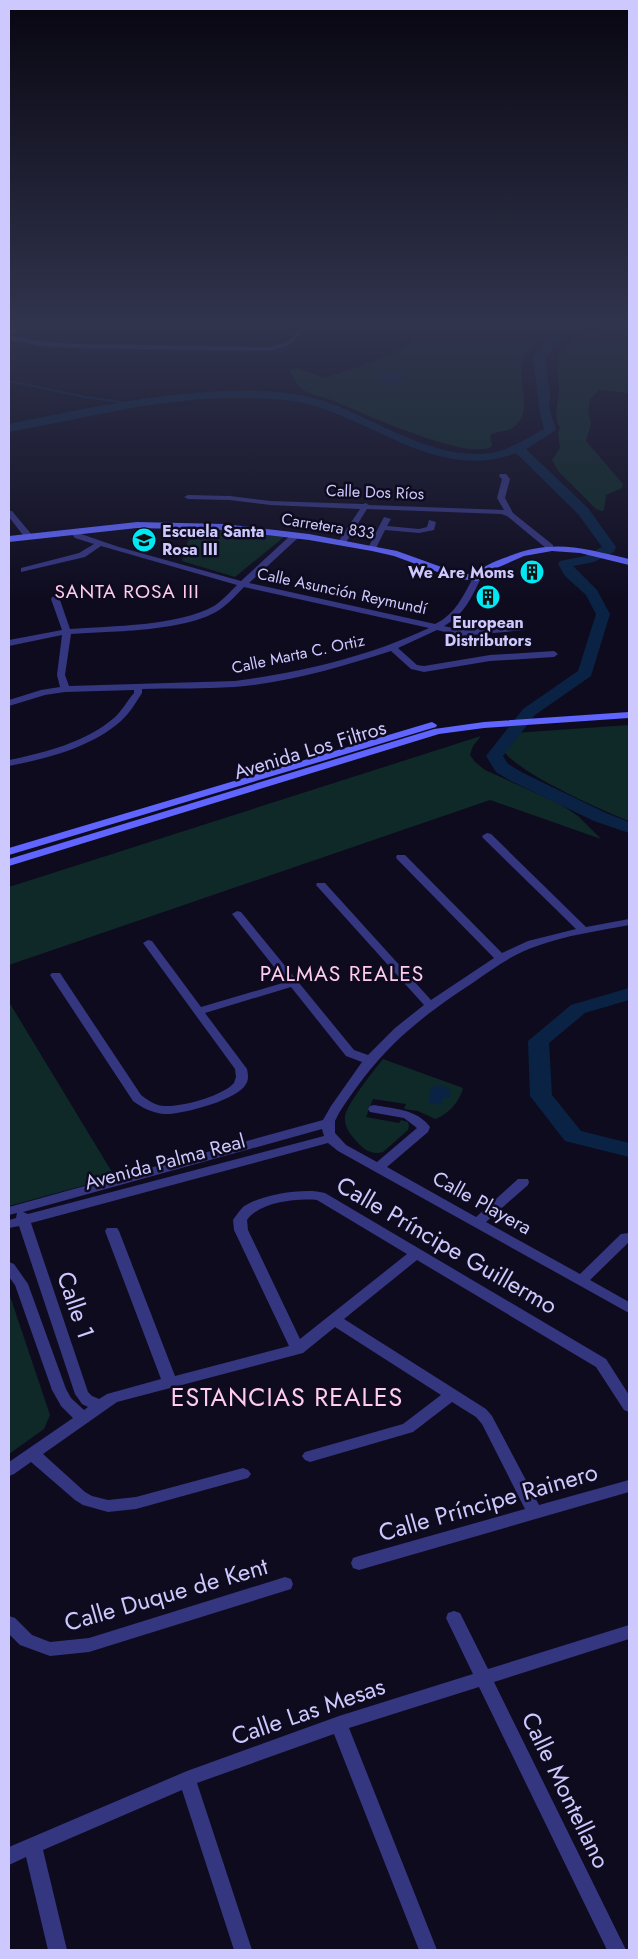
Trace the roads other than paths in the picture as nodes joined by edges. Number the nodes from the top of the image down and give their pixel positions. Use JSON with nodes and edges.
{"nodes":[{"id":1,"x":503,"y":476,"type":"dead end"},
{"id":2,"x":188,"y":497,"type":"dead end"},
{"id":3,"x":366,"y":505,"type":"junction"},
{"id":4,"x":9,"y":513,"type":"edge"},
{"id":5,"x":510,"y":514,"type":"junction"},
{"id":6,"x":387,"y":520,"type":"dead end"},
{"id":7,"x":432,"y":522,"type":"dead end"},
{"id":8,"x":384,"y":528,"type":"junction"},
{"id":9,"x":74,"y":532,"type":"junction"},
{"id":10,"x":296,"y":535,"type":"junction"},
{"id":11,"x":29,"y":537,"type":"junction"},
{"id":12,"x":9,"y":539,"type":"edge"},
{"id":13,"x":342,"y":542,"type":"junction"},
{"id":14,"x":99,"y":544,"type":"junction"},
{"id":15,"x":550,"y":547,"type":"junction"},
{"id":16,"x":372,"y":548,"type":"junction"},
{"id":17,"x":626,"y":561,"type":"edge"},
{"id":18,"x":24,"y":570,"type":"dead end"},
{"id":19,"x":477,"y":578,"type":"junction"},
{"id":20,"x":240,"y":584,"type":"junction"},
{"id":21,"x":74,"y":594,"type":"dead end"},
{"id":22,"x":436,"y":627,"type":"junction"},
{"id":23,"x":522,"y":628,"type":"dead end"},
{"id":24,"x":67,"y":632,"type":"junction"},
{"id":25,"x":9,"y":643,"type":"edge"},
{"id":26,"x":392,"y":648,"type":"junction"},
{"id":27,"x":554,"y":654,"type":"dead end"},
{"id":28,"x":138,"y":688,"type":"junction"},
{"id":29,"x":65,"y":690,"type":"junction"},
{"id":30,"x":9,"y":703,"type":"edge"},
{"id":31,"x":629,"y":708,"type":"edge"},
{"id":32,"x":598,"y":714,"type":"junction"},
{"id":33,"x":629,"y":715,"type":"edge"},
{"id":34,"x":456,"y":724,"type":"junction"},
{"id":35,"x":9,"y":763,"type":"edge"},
{"id":36,"x":487,"y":836,"type":"dead end"},
{"id":37,"x":9,"y":852,"type":"edge"},
{"id":38,"x":401,"y":857,"type":"dead end"},
{"id":39,"x":9,"y":863,"type":"edge"},
{"id":40,"x":321,"y":884,"type":"dead end"},
{"id":41,"x":237,"y":914,"type":"dead end"},
{"id":42,"x":629,"y":922,"type":"edge"},
{"id":43,"x":584,"y":931,"type":"junction"},
{"id":44,"x":148,"y":943,"type":"dead end"},
{"id":45,"x":501,"y":958,"type":"junction"},
{"id":46,"x":56,"y":975,"type":"dead end"},
{"id":47,"x":293,"y":983,"type":"junction"},
{"id":48,"x":431,"y":1006,"type":"junction"},
{"id":49,"x":198,"y":1010,"type":"junction"},
{"id":50,"x":369,"y":1060,"type":"junction"},
{"id":51,"x":374,"y":1109,"type":"dead end"},
{"id":52,"x":328,"y":1123,"type":"junction"},
{"id":53,"x":331,"y":1138,"type":"junction"},
{"id":54,"x":378,"y":1168,"type":"junction"},
{"id":55,"x":523,"y":1182,"type":"dead end"},
{"id":56,"x":17,"y":1214,"type":"edge"},
{"id":57,"x":477,"y":1223,"type":"junction"},
{"id":58,"x":9,"y":1224,"type":"edge"},
{"id":59,"x":112,"y":1231,"type":"dead end"},
{"id":60,"x":626,"y":1237,"type":"dead end"},
{"id":61,"x":418,"y":1253,"type":"junction"},
{"id":62,"x":9,"y":1267,"type":"edge"},
{"id":63,"x":581,"y":1281,"type":"junction"},
{"id":64,"x":629,"y":1308,"type":"edge"},
{"id":65,"x":336,"y":1320,"type":"junction"},
{"id":66,"x":298,"y":1349,"type":"junction"},
{"id":67,"x":170,"y":1383,"type":"junction"},
{"id":68,"x":452,"y":1394,"type":"junction"},
{"id":69,"x":100,"y":1406,"type":"junction"},
{"id":70,"x":629,"y":1406,"type":"edge"},
{"id":71,"x":82,"y":1418,"type":"junction"},
{"id":72,"x":32,"y":1454,"type":"junction"},
{"id":73,"x":310,"y":1456,"type":"dead end"},
{"id":74,"x":9,"y":1470,"type":"edge"},
{"id":75,"x":243,"y":1474,"type":"dead end"},
{"id":76,"x":629,"y":1486,"type":"edge"},
{"id":77,"x":536,"y":1513,"type":"junction"},
{"id":78,"x":359,"y":1563,"type":"dead end"},
{"id":79,"x":285,"y":1584,"type":"dead end"},
{"id":80,"x":454,"y":1618,"type":"dead end"},
{"id":81,"x":9,"y":1623,"type":"edge"},
{"id":82,"x":628,"y":1635,"type":"edge"},
{"id":83,"x":484,"y":1678,"type":"junction"},
{"id":84,"x":339,"y":1724,"type":"junction"},
{"id":85,"x":187,"y":1779,"type":"junction"},
{"id":86,"x":33,"y":1846,"type":"junction"},
{"id":87,"x":9,"y":1856,"type":"edge"},
{"id":88,"x":57,"y":1950,"type":"edge"},
{"id":89,"x":243,"y":1950,"type":"edge"},
{"id":90,"x":428,"y":1950,"type":"edge"},
{"id":91,"x":617,"y":1950,"type":"edge"}],
"edges":[{"from":1,"to":5,"type":"street"},
{"from":2,"to":3,"type":"street","name":"Calle Dos Ríos"},
{"from":3,"to":5,"type":"street","name":"Calle Dos Ríos"},
{"from":3,"to":13,"type":"street"},
{"from":4,"to":11,"type":"street"},
{"from":5,"to":15,"type":"street"},
{"from":6,"to":8,"type":"street"},
{"from":7,"to":8,"type":"street"},
{"from":8,"to":16,"type":"street"},
{"from":9,"to":10,"type":"main road","name":"Carretera 833"},
{"from":9,"to":11,"type":"main road","name":"Carretera 833"},
{"from":9,"to":14,"type":"street","name":"Calle Asunción Reymundí"},
{"from":10,"to":13,"type":"main road","name":"Carretera 833"},
{"from":10,"to":20,"type":"street"},
{"from":11,"to":12,"type":"main road","name":"Carretera 833"},
{"from":13,"to":16,"type":"main road","name":"Carretera 833"},
{"from":14,"to":18,"type":"street"},
{"from":14,"to":20,"type":"street","name":"Calle Asunción Reymundí"},
{"from":15,"to":17,"type":"main road"},
{"from":15,"to":19,"type":"main road"},
{"from":16,"to":19,"type":"main road","name":"Carretera 833"},
{"from":19,"to":22,"type":"street","name":"Calle Marta C. Ortiz"},
{"from":20,"to":22,"type":"street","name":"Calle Asunción Reymundí"},
{"from":20,"to":24,"type":"street"},
{"from":21,"to":24,"type":"street"},
{"from":22,"to":23,"type":"street","name":"Calle Asunción Reymundí"},
{"from":22,"to":26,"type":"street","name":"Calle Marta C. Ortiz"},
{"from":24,"to":25,"type":"street"},
{"from":24,"to":29,"type":"street"},
{"from":26,"to":27,"type":"street"},
{"from":26,"to":28,"type":"street","name":"Calle Marta C. Ortiz"},
{"from":28,"to":29,"type":"street","name":"Calle Marta C. Ortiz"},
{"from":28,"to":35,"type":"street"},
{"from":29,"to":30,"type":"street","name":"Calle Marta C. Ortiz"},
{"from":31,"to":32,"type":"main road","name":"Avenida Los Filtros"},
{"from":32,"to":33,"type":"main road","name":"Avenida Los Filtros"},
{"from":32,"to":34,"type":"main road","name":"Avenida Los Filtros"},
{"from":34,"to":37,"type":"main road","name":"Avenida Los Filtros"},
{"from":34,"to":39,"type":"main road","name":"Avenida Los Filtros"},
{"from":36,"to":43,"type":"street"},
{"from":38,"to":45,"type":"street"},
{"from":40,"to":48,"type":"street"},
{"from":41,"to":47,"type":"street"},
{"from":42,"to":43,"type":"street"},
{"from":43,"to":45,"type":"street"},
{"from":44,"to":49,"type":"street"},
{"from":45,"to":48,"type":"street"},
{"from":46,"to":49,"type":"street"},
{"from":47,"to":49,"type":"street"},
{"from":47,"to":50,"type":"street"},
{"from":48,"to":50,"type":"street"},
{"from":50,"to":52,"type":"street"},
{"from":51,"to":54,"type":"street"},
{"from":52,"to":53,"type":"street"},
{"from":52,"to":56,"type":"street","name":"Avenida Palma Real"},
{"from":53,"to":54,"type":"street","name":"Calle Playera"},
{"from":53,"to":56,"type":"street","name":"Avenida Palma Real"},
{"from":54,"to":57,"type":"street","name":"Calle Playera"},
{"from":55,"to":57,"type":"street"},
{"from":56,"to":58,"type":"street","name":"Avenida Palma Real"},
{"from":56,"to":69,"type":"street","name":"Calle 1"},
{"from":57,"to":63,"type":"street","name":"Calle Playera"},
{"from":59,"to":67,"type":"street"},
{"from":60,"to":63,"type":"street"},
{"from":61,"to":65,"type":"street"},
{"from":61,"to":66,"type":"street","name":"Calle Príncipe Guillermo"},
{"from":61,"to":70,"type":"street","name":"Calle Príncipe Guillermo"},
{"from":62,"to":71,"type":"street","name":"Calle 1"},
{"from":63,"to":64,"type":"street","name":"Calle Playera"},
{"from":65,"to":66,"type":"street"},
{"from":65,"to":68,"type":"street"},
{"from":66,"to":67,"type":"street"},
{"from":67,"to":69,"type":"street"},
{"from":68,"to":73,"type":"street"},
{"from":68,"to":77,"type":"street"},
{"from":69,"to":71,"type":"street"},
{"from":71,"to":72,"type":"street"},
{"from":72,"to":74,"type":"street"},
{"from":72,"to":75,"type":"street"},
{"from":76,"to":77,"type":"street","name":"Calle Príncipe Rainero"},
{"from":77,"to":78,"type":"street","name":"Calle Príncipe Rainero"},
{"from":79,"to":81,"type":"street","name":"Calle Duque de Kent"},
{"from":80,"to":83,"type":"street","name":"Calle Montellano"},
{"from":82,"to":83,"type":"street","name":"Calle Las Mesas"},
{"from":83,"to":84,"type":"street","name":"Calle Las Mesas"},
{"from":83,"to":91,"type":"street","name":"Calle Montellano"},
{"from":84,"to":85,"type":"street","name":"Calle Las Mesas"},
{"from":84,"to":90,"type":"street"},
{"from":85,"to":86,"type":"street","name":"Calle Las Mesas"},
{"from":85,"to":89,"type":"street"},
{"from":86,"to":87,"type":"street","name":"Calle Las Mesas"},
{"from":86,"to":88,"type":"street"}]}
